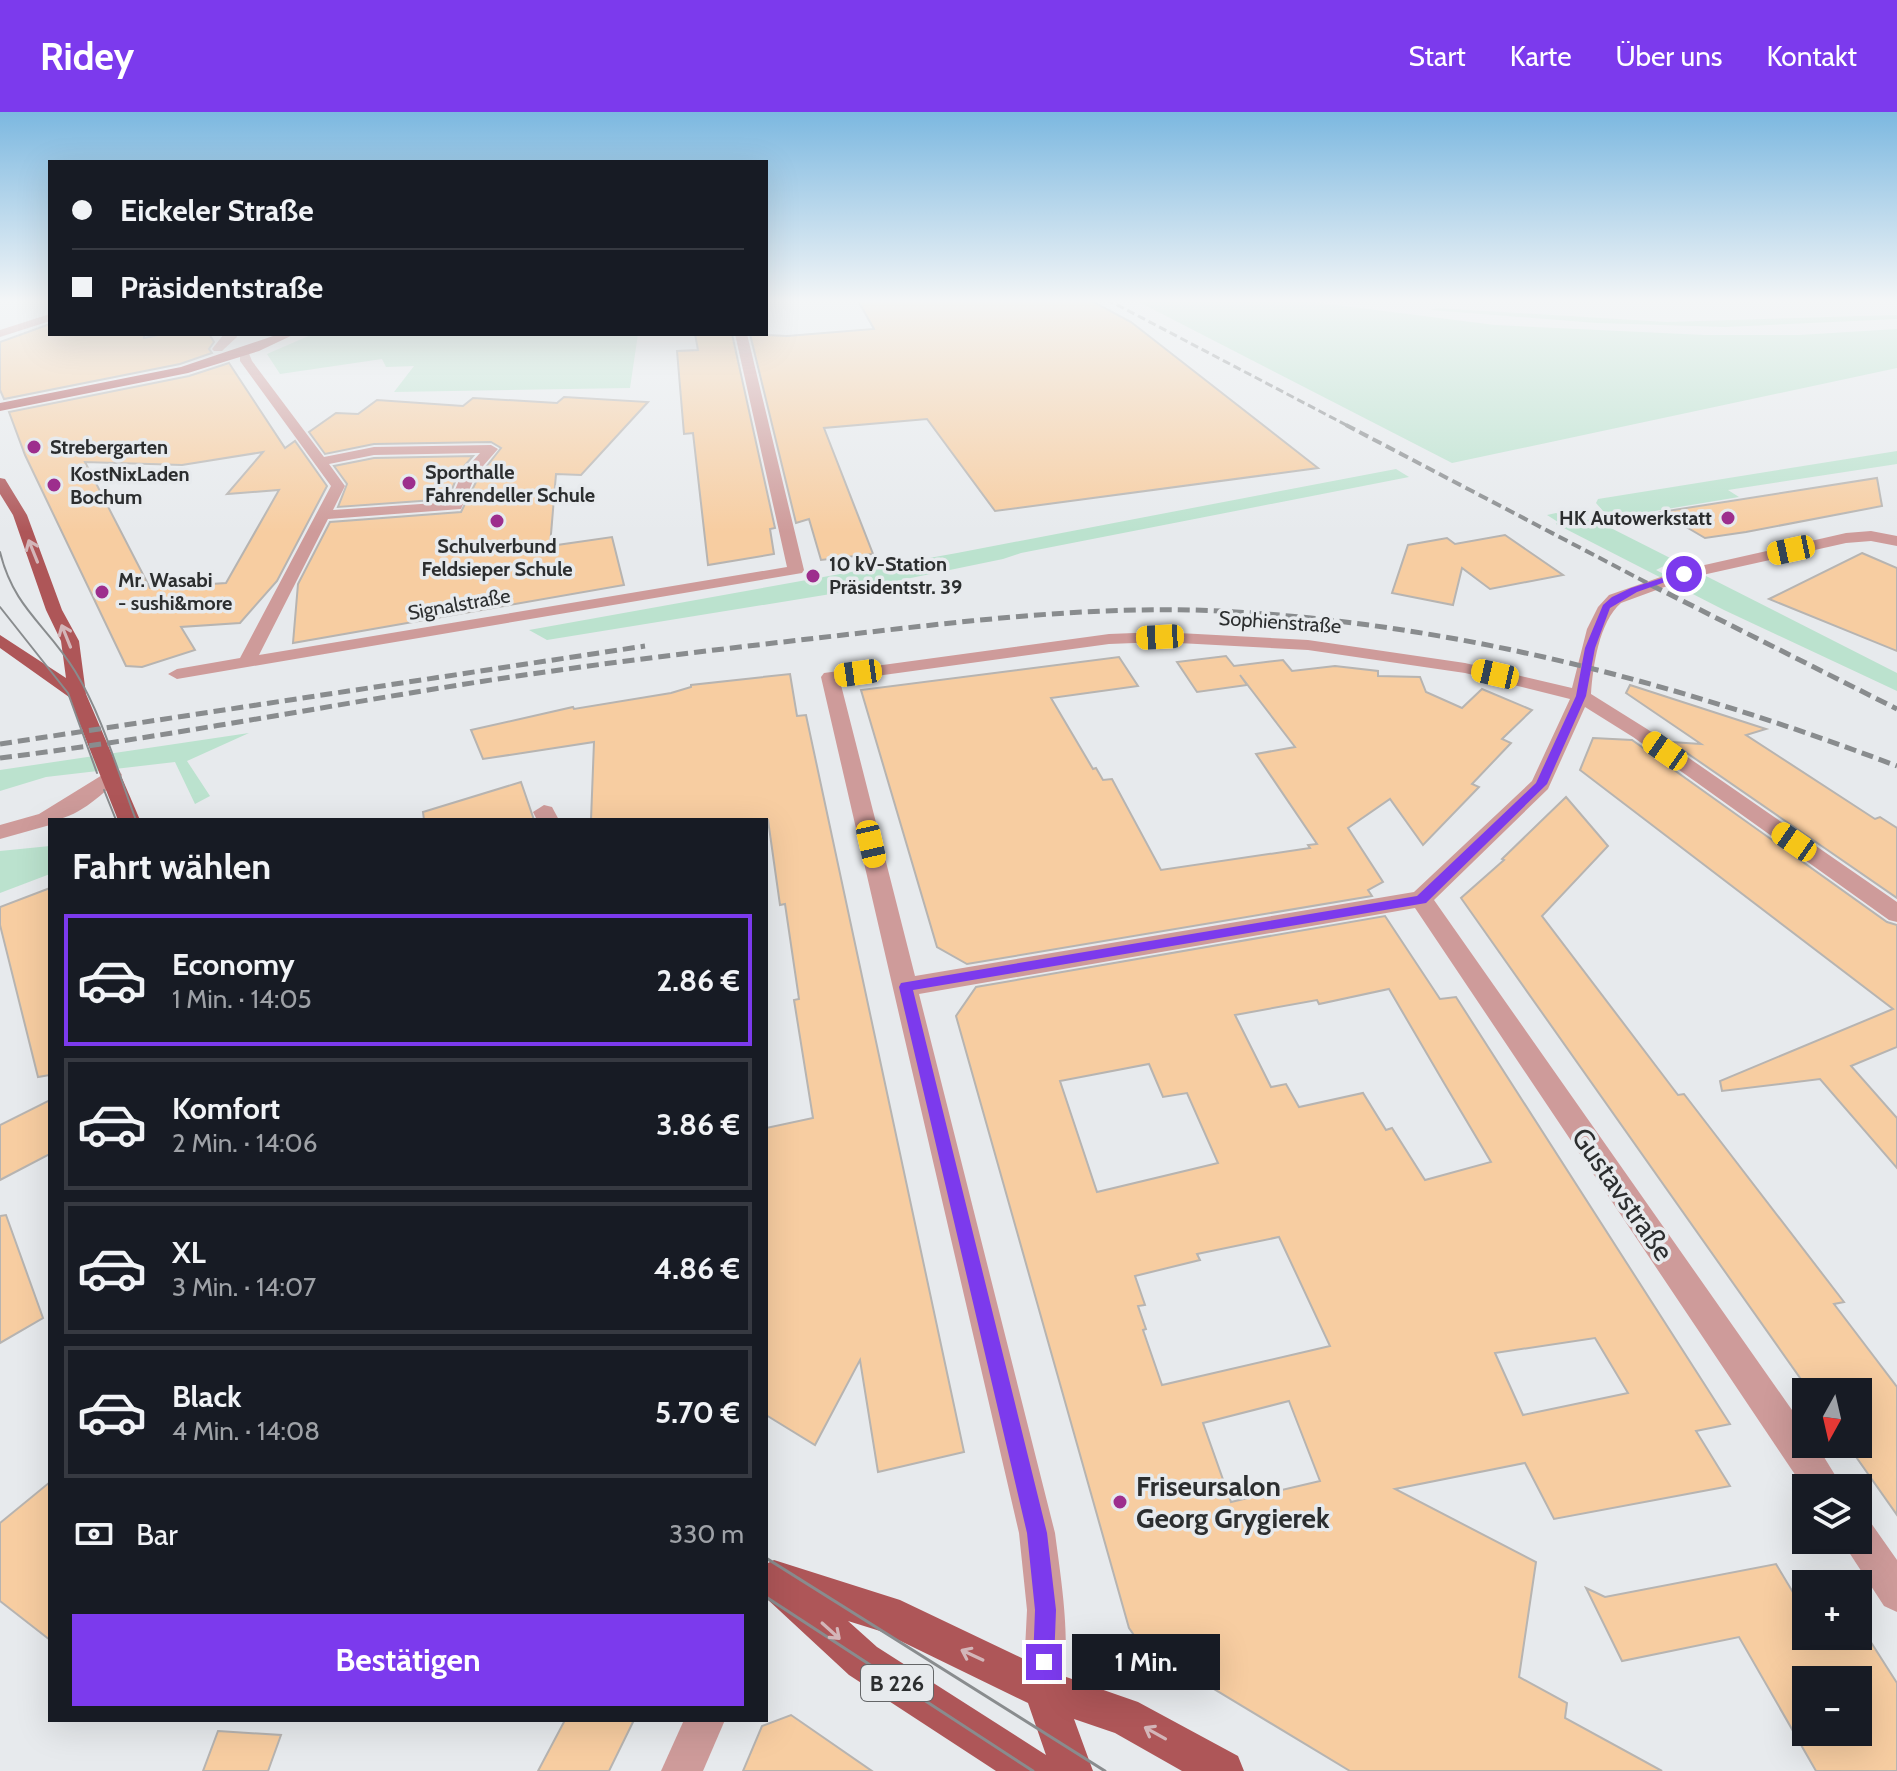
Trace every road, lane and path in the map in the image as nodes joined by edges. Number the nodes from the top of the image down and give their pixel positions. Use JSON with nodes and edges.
{"nodes":[{"id":1,"x":153,"y":376,"type":"edge"},
{"id":2,"x":257,"y":376,"type":"edge"},
{"id":3,"x":751,"y":376,"type":"edge"},
{"id":4,"x":59,"y":396,"type":"junction"},
{"id":5,"x":0,"y":407,"type":"edge"},
{"id":6,"x":8,"y":421,"type":"dead end"},
{"id":7,"x":320,"y":462,"type":"junction"},
{"id":8,"x":0,"y":482,"type":"edge"},
{"id":9,"x":323,"y":515,"type":"junction"},
{"id":10,"x":1897,"y":541,"type":"edge"},
{"id":11,"x":4,"y":647,"type":"edge"},
{"id":12,"x":246,"y":663,"type":"junction"},
{"id":13,"x":177,"y":674,"type":"dead end"},
{"id":14,"x":77,"y":694,"type":"junction"},
{"id":15,"x":1581,"y":696,"type":"junction"},
{"id":16,"x":112,"y":775,"type":"junction"},
{"id":17,"x":52,"y":818,"type":"edge"},
{"id":18,"x":128,"y":818,"type":"edge"},
{"id":19,"x":48,"y":820,"type":"edge"},
{"id":20,"x":0,"y":832,"type":"edge"},
{"id":21,"x":1421,"y":899,"type":"junction"},
{"id":22,"x":1897,"y":914,"type":"edge"},
{"id":23,"x":905,"y":987,"type":"junction"},
{"id":24,"x":1815,"y":1474,"type":"edge"},
{"id":25,"x":1870,"y":1554,"type":"edge"},
{"id":26,"x":769,"y":1582,"type":"edge"},
{"id":27,"x":1897,"y":1593,"type":"edge"},
{"id":28,"x":1043,"y":1689,"type":"junction"},
{"id":29,"x":704,"y":1722,"type":"edge"},
{"id":30,"x":682,"y":1771,"type":"edge"},
{"id":31,"x":1033,"y":1771,"type":"edge"},
{"id":32,"x":1072,"y":1771,"type":"edge"},
{"id":33,"x":1223,"y":1771,"type":"edge"}],
"edges":[{"from":1,"to":4,"type":"main road"},
{"from":2,"to":7,"type":"street"},
{"from":3,"to":12,"type":"street","name":"Signalstraße"},
{"from":4,"to":5,"type":"main road"},
{"from":4,"to":6,"type":"main road"},
{"from":7,"to":9,"type":"street"},
{"from":7,"to":9,"type":"street"},
{"from":14,"to":8,"type":"main road","one_way":true},
{"from":9,"to":12,"type":"street"},
{"from":10,"to":15,"type":"street"},
{"from":11,"to":14,"type":"main road"},
{"from":12,"to":13,"type":"street","name":"Signalstraße"},
{"from":14,"to":16,"type":"main road"},
{"from":15,"to":21,"type":"street"},
{"from":15,"to":22,"type":"street","name":"Sophienstraße"},
{"from":15,"to":23,"type":"street","name":"Sophienstraße"},
{"from":16,"to":17,"type":"street"},
{"from":16,"to":18,"type":"main road"},
{"from":19,"to":20,"type":"street"},
{"from":21,"to":23,"type":"street"},
{"from":21,"to":24,"type":"street","name":"Gustavstraße"},
{"from":23,"to":28,"type":"street"},
{"from":25,"to":27,"type":"street"},
{"from":28,"to":26,"type":"main road","number":"B 226","one_way":true},
{"from":26,"to":31,"type":"main road","number":"B 226","one_way":true},
{"from":28,"to":32,"type":"main road"},
{"from":33,"to":28,"type":"main road","number":"B 226","one_way":true},
{"from":29,"to":30,"type":"street"}]}
